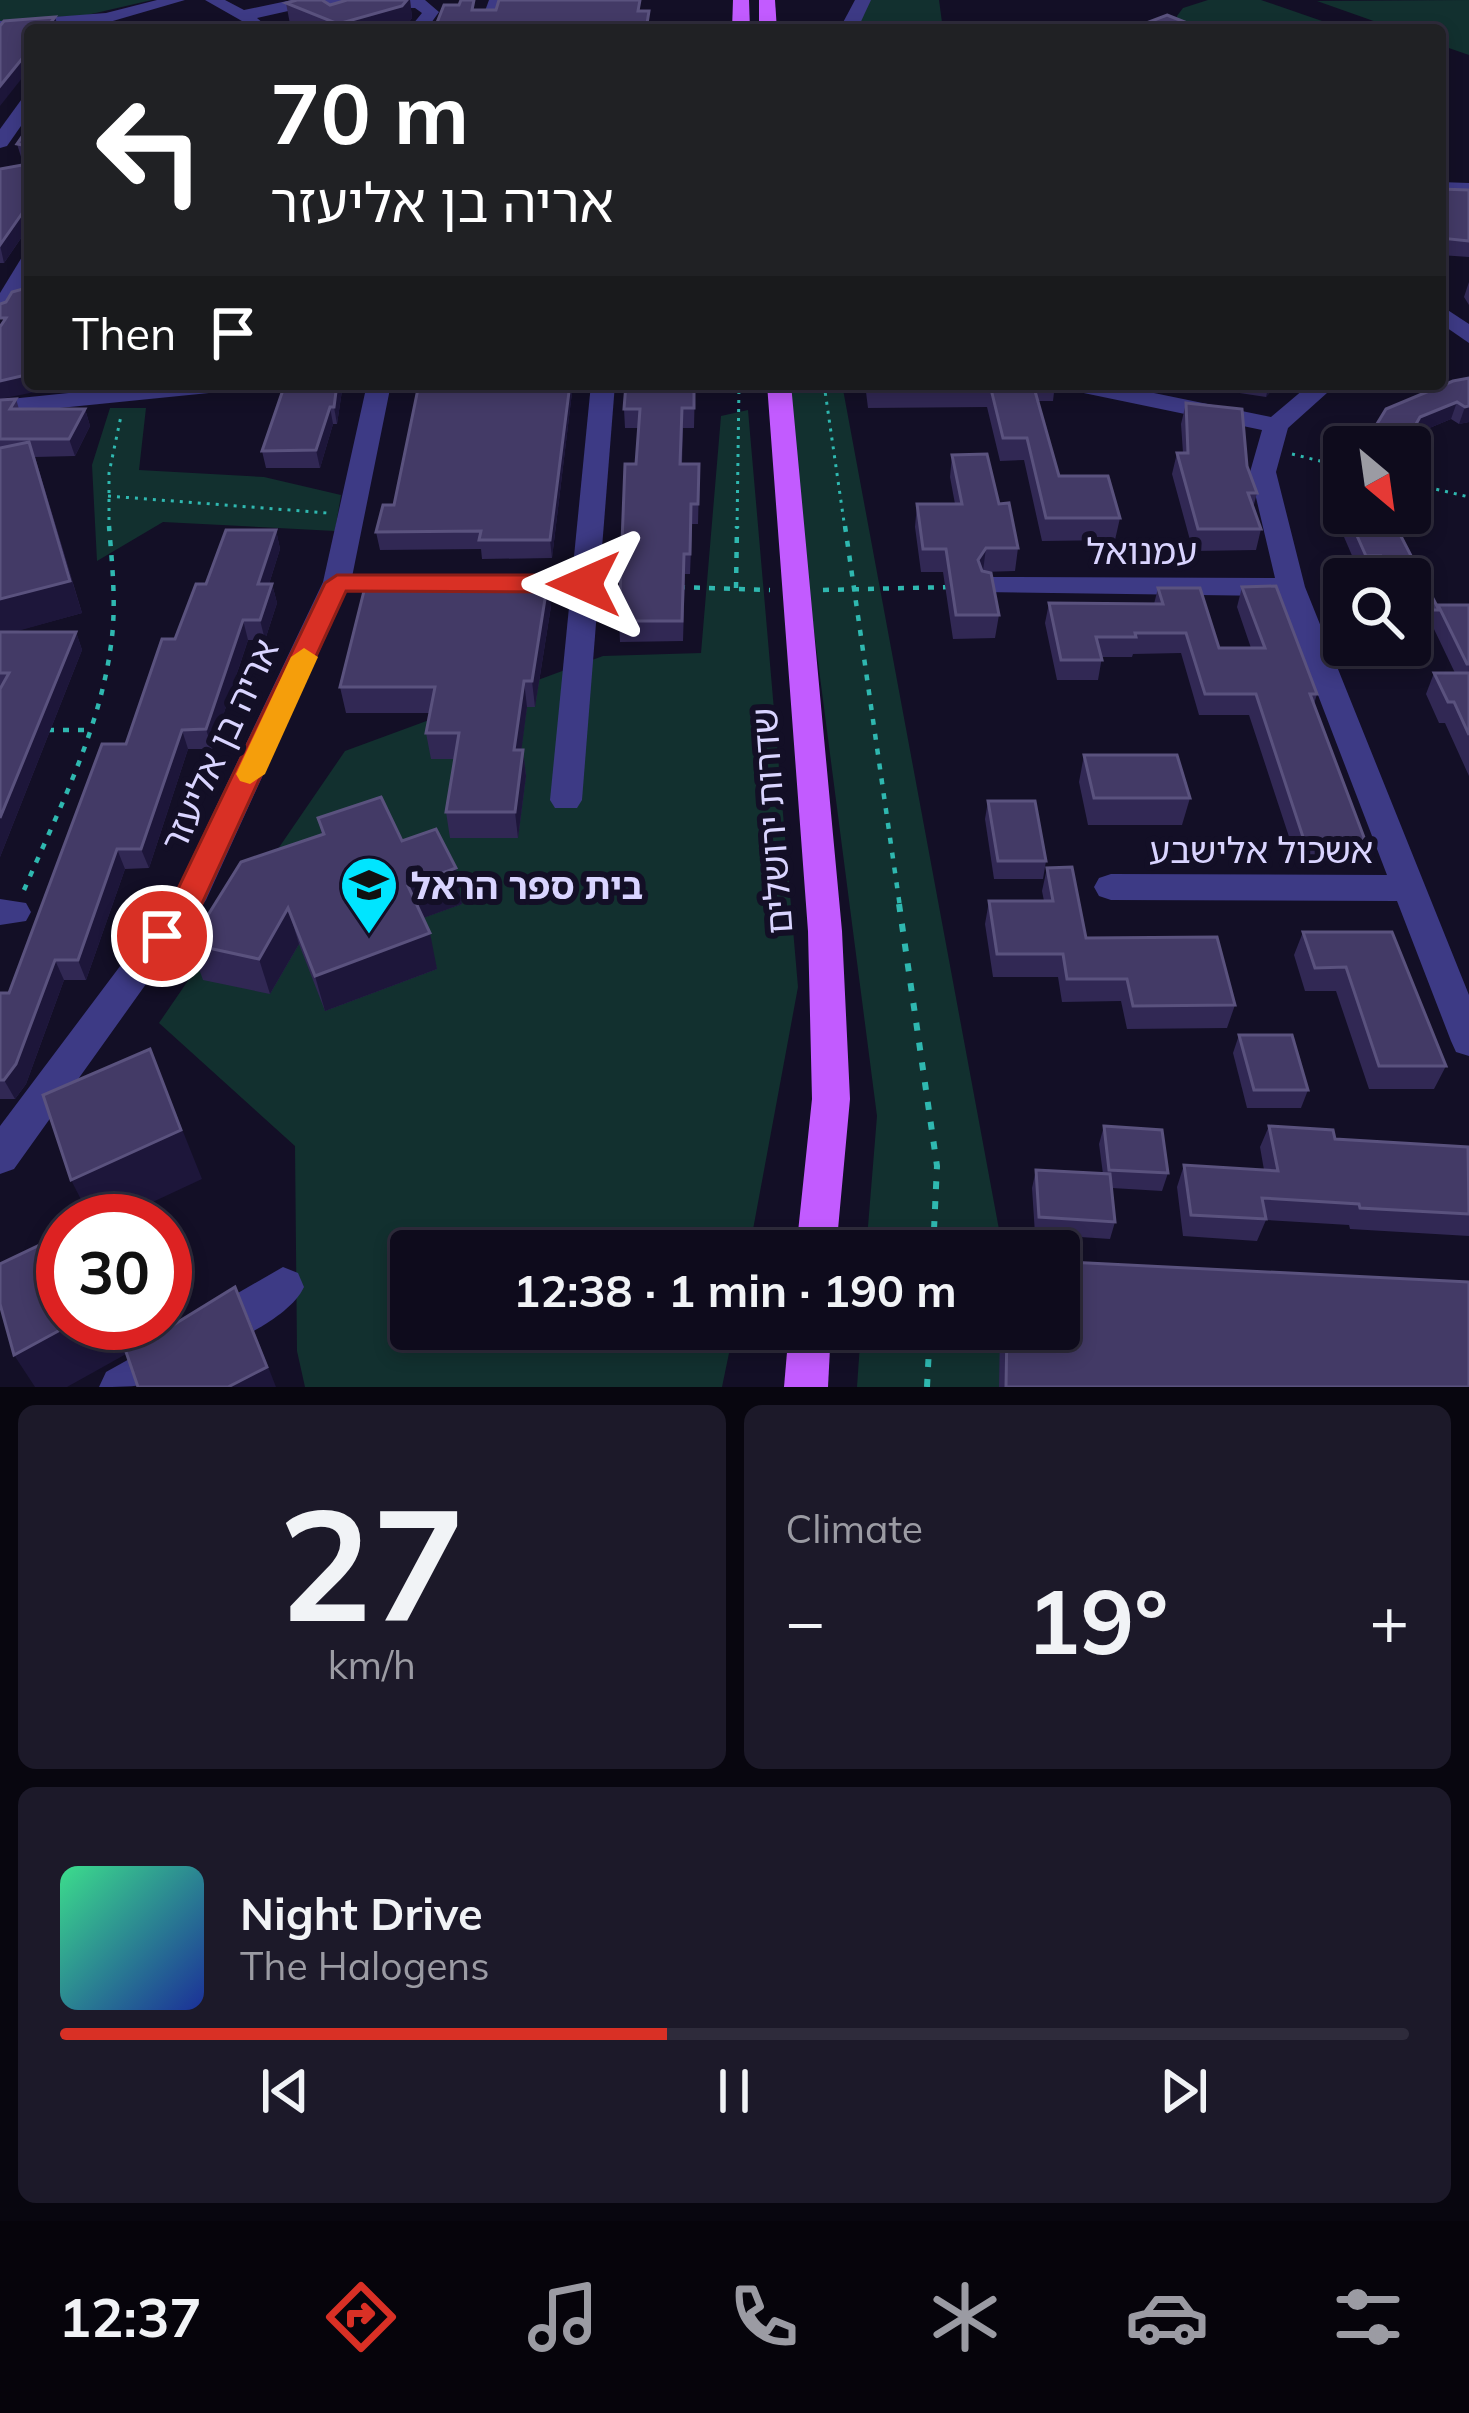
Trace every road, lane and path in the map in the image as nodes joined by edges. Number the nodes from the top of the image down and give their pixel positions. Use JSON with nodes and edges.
{"nodes":[{"id":1,"x":177,"y":0,"type":"edge"},
{"id":2,"x":213,"y":0,"type":"edge"},
{"id":3,"x":241,"y":16,"type":"junction"},
{"id":4,"x":255,"y":24,"type":"edge"},
{"id":5,"x":422,"y":24,"type":"edge"},
{"id":6,"x":0,"y":26,"type":"edge"},
{"id":7,"x":24,"y":108,"type":"edge"},
{"id":8,"x":0,"y":142,"type":"edge"},
{"id":9,"x":24,"y":272,"type":"edge"},
{"id":10,"x":0,"y":311,"type":"edge"},
{"id":11,"x":1446,"y":317,"type":"edge"},
{"id":12,"x":1469,"y":338,"type":"edge"},
{"id":13,"x":153,"y":390,"type":"edge"},
{"id":14,"x":378,"y":390,"type":"edge"},
{"id":15,"x":602,"y":390,"type":"edge"},
{"id":16,"x":739,"y":390,"type":"edge"},
{"id":17,"x":780,"y":390,"type":"edge"},
{"id":18,"x":825,"y":390,"type":"edge"},
{"id":19,"x":1319,"y":390,"type":"edge"},
{"id":20,"x":1066,"y":392,"type":"edge"},
{"id":21,"x":129,"y":394,"type":"junction"},
{"id":22,"x":0,"y":407,"type":"edge"},
{"id":23,"x":1273,"y":437,"type":"junction"},
{"id":24,"x":1323,"y":458,"type":"edge"},
{"id":25,"x":1431,"y":488,"type":"edge"},
{"id":26,"x":108,"y":496,"type":"junction"},
{"id":27,"x":1469,"y":497,"type":"edge"},
{"id":28,"x":352,"y":514,"type":"junction"},
{"id":29,"x":993,"y":586,"type":"edge"},
{"id":30,"x":1291,"y":587,"type":"junction"},
{"id":31,"x":736,"y":589,"type":"dead end"},
{"id":32,"x":46,"y":730,"type":"edge"},
{"id":33,"x":92,"y":730,"type":"junction"},
{"id":34,"x":566,"y":800,"type":"dead end"},
{"id":35,"x":1111,"y":887,"type":"dead end"},
{"id":36,"x":1412,"y":888,"type":"junction"},
{"id":37,"x":7,"y":912,"type":"edge"},
{"id":38,"x":1469,"y":1041,"type":"edge"},
{"id":39,"x":0,"y":1157,"type":"edge"},
{"id":40,"x":818,"y":1230,"type":"edge"},
{"id":41,"x":934,"y":1230,"type":"edge"},
{"id":42,"x":283,"y":1287,"type":"dead end"},
{"id":43,"x":809,"y":1350,"type":"edge"},
{"id":44,"x":929,"y":1350,"type":"edge"},
{"id":45,"x":122,"y":1387,"type":"edge"},
{"id":46,"x":806,"y":1387,"type":"edge"},
{"id":47,"x":927,"y":1387,"type":"edge"}],
"edges":[{"from":1,"to":6,"type":"street"},
{"from":2,"to":3,"type":"street"},
{"from":3,"to":4,"type":"street"},
{"from":3,"to":5,"type":"street"},
{"from":7,"to":8,"type":"street"},
{"from":9,"to":10,"type":"street"},
{"from":11,"to":12,"type":"street"},
{"from":13,"to":21,"type":"street"},
{"from":14,"to":28,"type":"street","name":"אריה בן אליעזר"},
{"from":15,"to":34,"type":"street"},
{"from":16,"to":31,"type":"path"},
{"from":17,"to":40,"type":"main road","name":"שדרות ירושלים"},
{"from":18,"to":41,"type":"path"},
{"from":19,"to":23,"type":"street"},
{"from":20,"to":23,"type":"street"},
{"from":21,"to":22,"type":"street"},
{"from":21,"to":26,"type":"path"},
{"from":23,"to":24,"type":"path"},
{"from":23,"to":30,"type":"street"},
{"from":25,"to":27,"type":"path"},
{"from":26,"to":28,"type":"path"},
{"from":26,"to":33,"type":"path"},
{"from":28,"to":39,"type":"street","name":"אריה בן אליעזר"},
{"from":29,"to":30,"type":"street","name":"עמנואל"},
{"from":30,"to":36,"type":"street"},
{"from":32,"to":33,"type":"path"},
{"from":33,"to":37,"type":"path"},
{"from":35,"to":36,"type":"street","name":"אשכול אלישבע"},
{"from":36,"to":38,"type":"street"},
{"from":42,"to":45,"type":"street"},
{"from":43,"to":46,"type":"main road"},
{"from":44,"to":47,"type":"path"}]}
